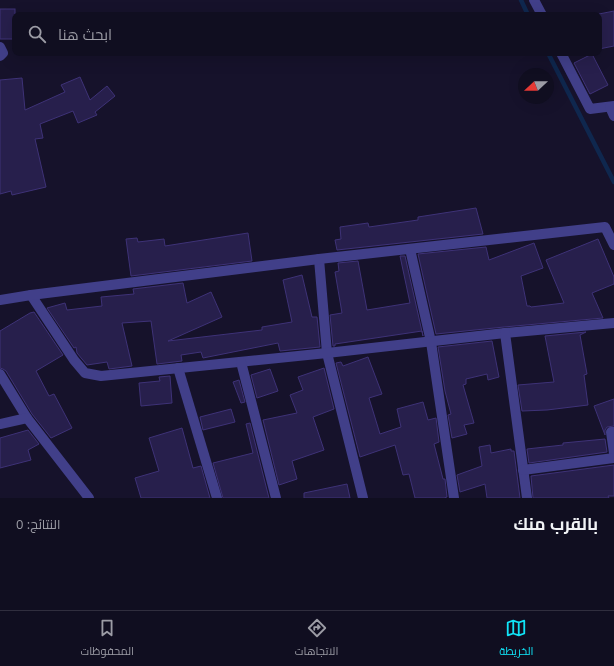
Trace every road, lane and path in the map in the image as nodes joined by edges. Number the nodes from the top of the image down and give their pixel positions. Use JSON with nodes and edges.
{"nodes":[{"id":1,"x":534,"y":0,"type":"edge"},
{"id":2,"x":540,"y":12,"type":"edge"},
{"id":3,"x":0,"y":47,"type":"edge"},
{"id":4,"x":0,"y":56,"type":"edge"},
{"id":5,"x":563,"y":56,"type":"edge"},
{"id":6,"x":613,"y":110,"type":"edge"},
{"id":7,"x":614,"y":245,"type":"edge"},
{"id":8,"x":410,"y":249,"type":"junction"},
{"id":9,"x":319,"y":259,"type":"junction"},
{"id":10,"x":31,"y":295,"type":"junction"},
{"id":11,"x":0,"y":300,"type":"edge"},
{"id":12,"x":614,"y":323,"type":"edge"},
{"id":13,"x":505,"y":333,"type":"junction"},
{"id":14,"x":431,"y":342,"type":"junction"},
{"id":15,"x":327,"y":354,"type":"junction"},
{"id":16,"x":241,"y":362,"type":"junction"},
{"id":17,"x":178,"y":368,"type":"junction"},
{"id":18,"x":0,"y":374,"type":"edge"},
{"id":19,"x":27,"y":418,"type":"junction"},
{"id":20,"x":0,"y":424,"type":"edge"},
{"id":21,"x":614,"y":432,"type":"edge"},
{"id":22,"x":614,"y":453,"type":"edge"},
{"id":23,"x":614,"y":458,"type":"edge"},
{"id":24,"x":523,"y":470,"type":"junction"},
{"id":25,"x":89,"y":498,"type":"edge"},
{"id":26,"x":217,"y":498,"type":"edge"},
{"id":27,"x":276,"y":498,"type":"edge"},
{"id":28,"x":363,"y":498,"type":"edge"},
{"id":29,"x":454,"y":498,"type":"edge"},
{"id":30,"x":527,"y":498,"type":"edge"}],
"edges":[{"from":1,"to":2,"type":"street"},
{"from":3,"to":4,"type":"street"},
{"from":5,"to":6,"type":"street"},
{"from":7,"to":8,"type":"street"},
{"from":8,"to":9,"type":"street"},
{"from":8,"to":14,"type":"street"},
{"from":9,"to":10,"type":"street"},
{"from":9,"to":15,"type":"street"},
{"from":10,"to":11,"type":"street"},
{"from":10,"to":17,"type":"street"},
{"from":12,"to":13,"type":"street"},
{"from":13,"to":14,"type":"street"},
{"from":13,"to":24,"type":"street"},
{"from":14,"to":15,"type":"street"},
{"from":14,"to":29,"type":"street"},
{"from":15,"to":16,"type":"street"},
{"from":15,"to":28,"type":"street"},
{"from":16,"to":17,"type":"street"},
{"from":16,"to":27,"type":"street"},
{"from":17,"to":26,"type":"street"},
{"from":18,"to":19,"type":"street"},
{"from":19,"to":20,"type":"street"},
{"from":19,"to":25,"type":"street"},
{"from":21,"to":22,"type":"street"},
{"from":23,"to":24,"type":"street"},
{"from":24,"to":30,"type":"street"}]}
